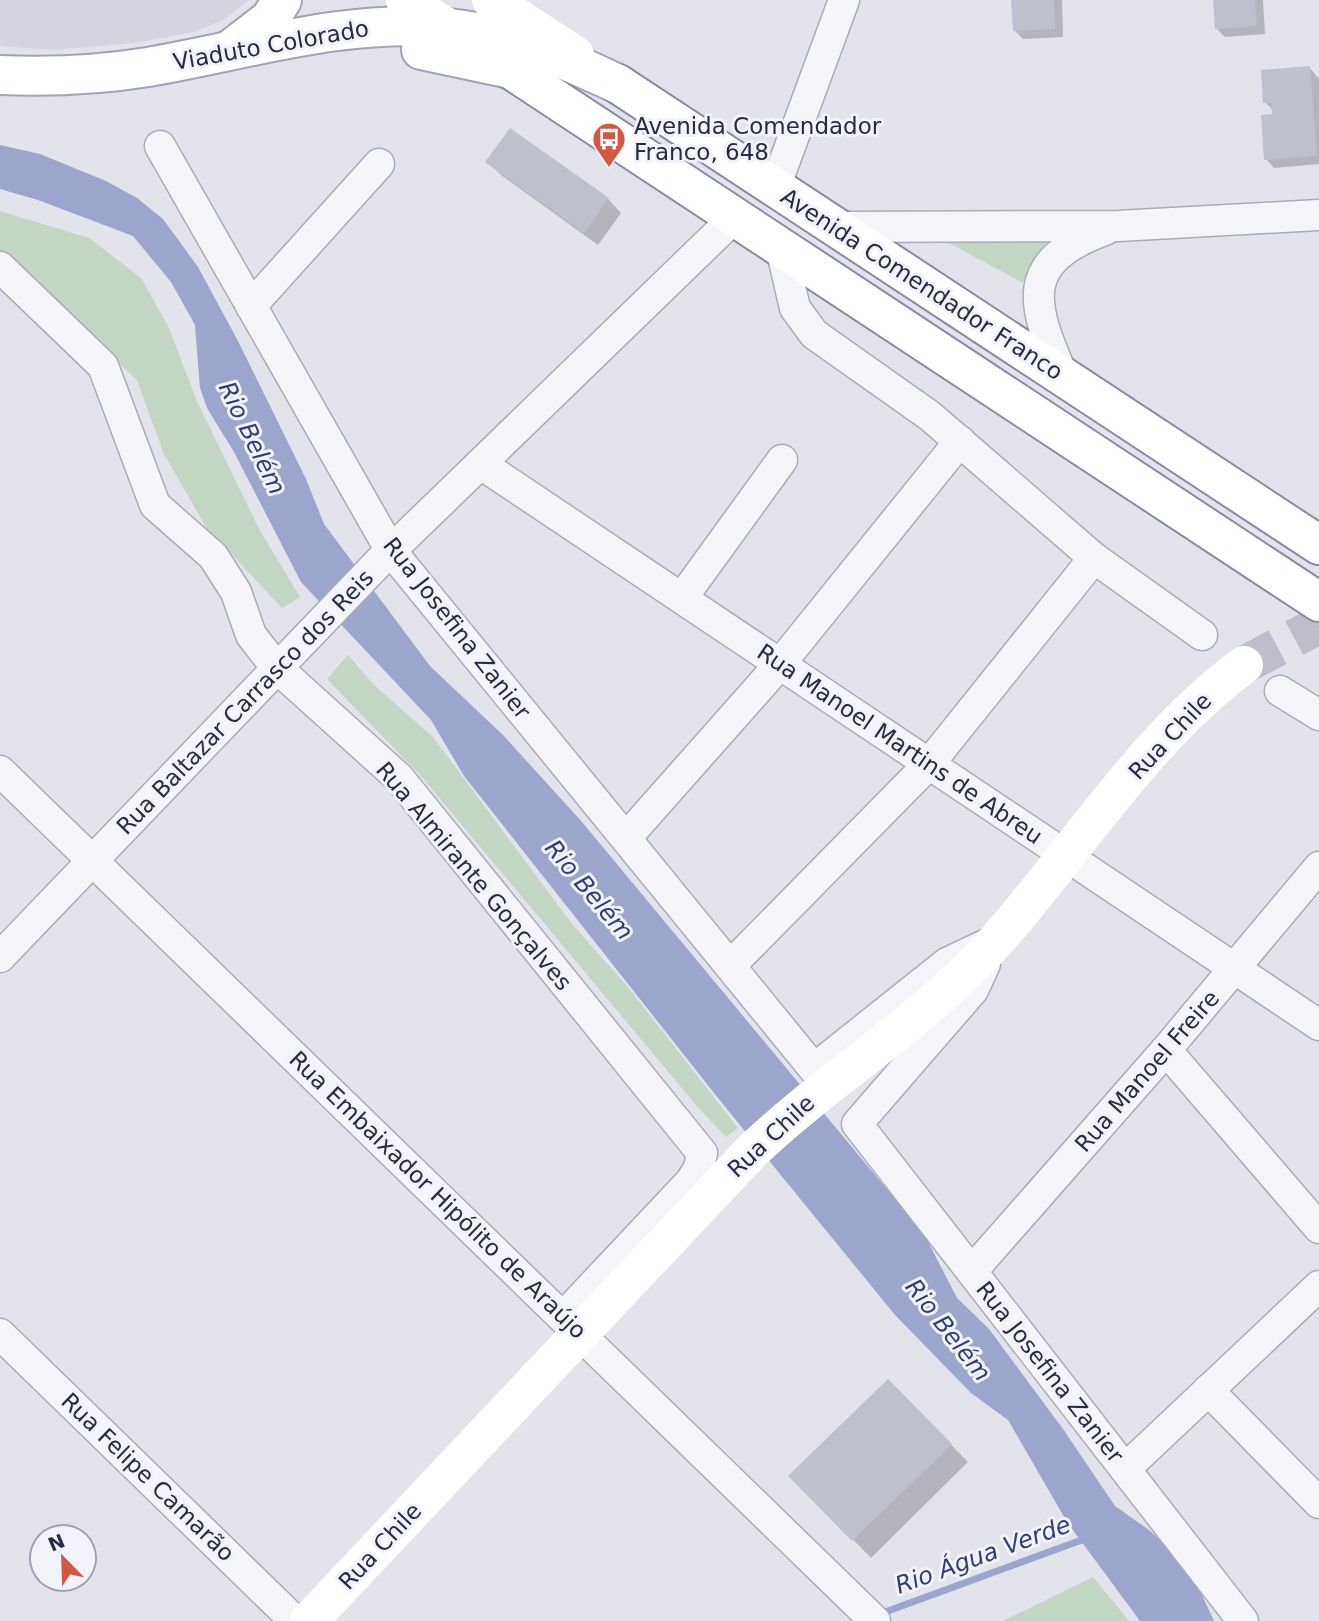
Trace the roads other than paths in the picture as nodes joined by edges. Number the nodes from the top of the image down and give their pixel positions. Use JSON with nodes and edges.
{"nodes":[{"id":1,"x":282,"y":0,"type":"edge"},
{"id":2,"x":405,"y":0,"type":"edge"},
{"id":3,"x":491,"y":0,"type":"edge"},
{"id":4,"x":844,"y":0,"type":"edge"},
{"id":5,"x":447,"y":28,"type":"junction"},
{"id":6,"x":229,"y":51,"type":"junction"},
{"id":7,"x":510,"y":69,"type":"junction"},
{"id":8,"x":0,"y":75,"type":"edge"},
{"id":9,"x":618,"y":84,"type":"junction"},
{"id":10,"x":0,"y":99,"type":"edge"},
{"id":11,"x":160,"y":146,"type":"dead end"},
{"id":12,"x":379,"y":164,"type":"dead end"},
{"id":13,"x":775,"y":187,"type":"junction"},
{"id":14,"x":1319,"y":215,"type":"edge"},
{"id":15,"x":734,"y":217,"type":"junction"},
{"id":16,"x":1118,"y":226,"type":"junction"},
{"id":17,"x":836,"y":228,"type":"junction"},
{"id":18,"x":781,"y":248,"type":"junction"},
{"id":19,"x":0,"y":267,"type":"edge"},
{"id":20,"x":251,"y":306,"type":"junction"},
{"id":21,"x":1063,"y":376,"type":"junction"},
{"id":22,"x":960,"y":441,"type":"junction"},
{"id":23,"x":782,"y":460,"type":"dead end"},
{"id":24,"x":481,"y":464,"type":"junction"},
{"id":25,"x":1319,"y":545,"type":"edge"},
{"id":26,"x":386,"y":556,"type":"junction"},
{"id":27,"x":1094,"y":558,"type":"junction"},
{"id":28,"x":682,"y":598,"type":"junction"},
{"id":29,"x":1319,"y":602,"type":"edge"},
{"id":30,"x":1202,"y":635,"type":"dead end"},
{"id":31,"x":286,"y":657,"type":"junction"},
{"id":32,"x":780,"y":664,"type":"junction"},
{"id":33,"x":1244,"y":665,"type":"tunnel mouth"},
{"id":34,"x":1280,"y":691,"type":"dead end"},
{"id":35,"x":1319,"y":715,"type":"edge"},
{"id":36,"x":929,"y":764,"type":"junction"},
{"id":37,"x":0,"y":771,"type":"edge"},
{"id":38,"x":626,"y":838,"type":"junction"},
{"id":39,"x":1066,"y":855,"type":"junction"},
{"id":40,"x":94,"y":859,"type":"junction"},
{"id":41,"x":1319,"y":867,"type":"edge"},
{"id":42,"x":996,"y":940,"type":"junction"},
{"id":43,"x":0,"y":957,"type":"edge"},
{"id":44,"x":730,"y":966,"type":"junction"},
{"id":45,"x":1235,"y":969,"type":"junction"},
{"id":46,"x":1319,"y":1025,"type":"edge"},
{"id":47,"x":1166,"y":1050,"type":"junction"},
{"id":48,"x":1319,"y":1228,"type":"edge"},
{"id":49,"x":971,"y":1271,"type":"junction"},
{"id":50,"x":1319,"y":1286,"type":"edge"},
{"id":51,"x":571,"y":1324,"type":"junction"},
{"id":52,"x":0,"y":1334,"type":"edge"},
{"id":53,"x":1208,"y":1390,"type":"junction"},
{"id":54,"x":1125,"y":1469,"type":"junction"},
{"id":55,"x":1319,"y":1503,"type":"edge"},
{"id":56,"x":295,"y":1621,"type":"edge"},
{"id":57,"x":309,"y":1621,"type":"edge"},
{"id":58,"x":875,"y":1621,"type":"edge"},
{"id":59,"x":1243,"y":1621,"type":"edge"}],
"edges":[{"from":1,"to":6,"type":"main road"},
{"from":2,"to":5,"type":"main road","name":"Avenida Comendador Franco"},
{"from":3,"to":9,"type":"main road","name":"Avenida Comendador Franco"},
{"from":4,"to":13,"type":"street"},
{"from":5,"to":6,"type":"main road","name":"Viaduto Colorado"},
{"from":5,"to":7,"type":"main road","name":"Avenida Comendador Franco"},
{"from":5,"to":9,"type":"main road","name":"Viaduto Colorado"},
{"from":6,"to":8,"type":"main road","name":"Viaduto Colorado"},
{"from":7,"to":10,"type":"main road","name":"Viaduto Colorado"},
{"from":7,"to":15,"type":"main road","name":"Avenida Comendador Franco"},
{"from":9,"to":13,"type":"main road","name":"Avenida Comendador Franco"},
{"from":11,"to":20,"type":"street","name":"Rua Josefina Zanier"},
{"from":12,"to":20,"type":"street"},
{"from":13,"to":17,"type":"main road","name":"Avenida Comendador Franco"},
{"from":14,"to":16,"type":"street"},
{"from":15,"to":18,"type":"main road","name":"Avenida Comendador Franco"},
{"from":15,"to":24,"type":"street","name":"Rua Baltazar Carrasco dos Reis"},
{"from":16,"to":17,"type":"street"},
{"from":16,"to":21,"type":"street"},
{"from":17,"to":21,"type":"main road","name":"Avenida Comendador Franco"},
{"from":18,"to":22,"type":"street","name":"Avenida Comendador Franco"},
{"from":18,"to":29,"type":"main road","name":"Avenida Comendador Franco"},
{"from":19,"to":31,"type":"street","name":"Rua Almirante Gonçalves"},
{"from":20,"to":26,"type":"street","name":"Rua Josefina Zanier"},
{"from":21,"to":25,"type":"main road","name":"Avenida Comendador Franco"},
{"from":22,"to":27,"type":"street","name":"Avenida Comendador Franco"},
{"from":22,"to":32,"type":"street"},
{"from":23,"to":28,"type":"street"},
{"from":24,"to":26,"type":"street","name":"Rua Baltazar Carrasco dos Reis"},
{"from":24,"to":28,"type":"street","name":"Rua Manoel Martins de Abreu"},
{"from":26,"to":31,"type":"street","name":"Rua Baltazar Carrasco dos Reis"},
{"from":26,"to":38,"type":"street","name":"Rua Josefina Zanier"},
{"from":27,"to":30,"type":"street","name":"Avenida Comendador Franco"},
{"from":27,"to":36,"type":"street"},
{"from":28,"to":32,"type":"street","name":"Rua Manoel Martins de Abreu"},
{"from":31,"to":40,"type":"street","name":"Rua Baltazar Carrasco dos Reis"},
{"from":31,"to":51,"type":"street","name":"Rua Almirante Gonçalves"},
{"from":32,"to":36,"type":"street","name":"Rua Manoel Martins de Abreu"},
{"from":32,"to":38,"type":"street"},
{"from":33,"to":39,"type":"main road","name":"Rua Chile"},
{"from":34,"to":35,"type":"street"},
{"from":36,"to":39,"type":"street","name":"Rua Manoel Martins de Abreu"},
{"from":36,"to":44,"type":"street"},
{"from":37,"to":40,"type":"street","name":"Rua Embaixador Hipólito de Araújo"},
{"from":38,"to":44,"type":"street","name":"Rua Josefina Zanier"},
{"from":39,"to":42,"type":"main road","name":"Rua Chile"},
{"from":39,"to":45,"type":"street","name":"Rua Manoel Martins de Abreu"},
{"from":40,"to":43,"type":"street","name":"Rua Baltazar Carrasco dos Reis"},
{"from":40,"to":51,"type":"street","name":"Rua Embaixador Hipólito de Araújo"},
{"from":41,"to":45,"type":"street","name":"Rua Manoel Freire"},
{"from":42,"to":44,"type":"street","name":"Rua Josefina Zanier"},
{"from":42,"to":49,"type":"street","name":"Rua Josefina Zanier"},
{"from":42,"to":51,"type":"main road","name":"Rua Chile"},
{"from":45,"to":46,"type":"street","name":"Rua Manoel Martins de Abreu"},
{"from":45,"to":47,"type":"street","name":"Rua Manoel Freire"},
{"from":47,"to":48,"type":"street"},
{"from":47,"to":49,"type":"street","name":"Rua Manoel Freire"},
{"from":49,"to":54,"type":"street","name":"Rua Josefina Zanier"},
{"from":50,"to":53,"type":"street"},
{"from":51,"to":57,"type":"main road","name":"Rua Chile"},
{"from":51,"to":58,"type":"street","name":"Rua Embaixador Hipólito de Araújo"},
{"from":52,"to":56,"type":"street","name":"Rua Felipe Camarão"},
{"from":53,"to":54,"type":"street"},
{"from":53,"to":55,"type":"street"},
{"from":54,"to":59,"type":"street","name":"Rua Josefina Zanier"}]}
